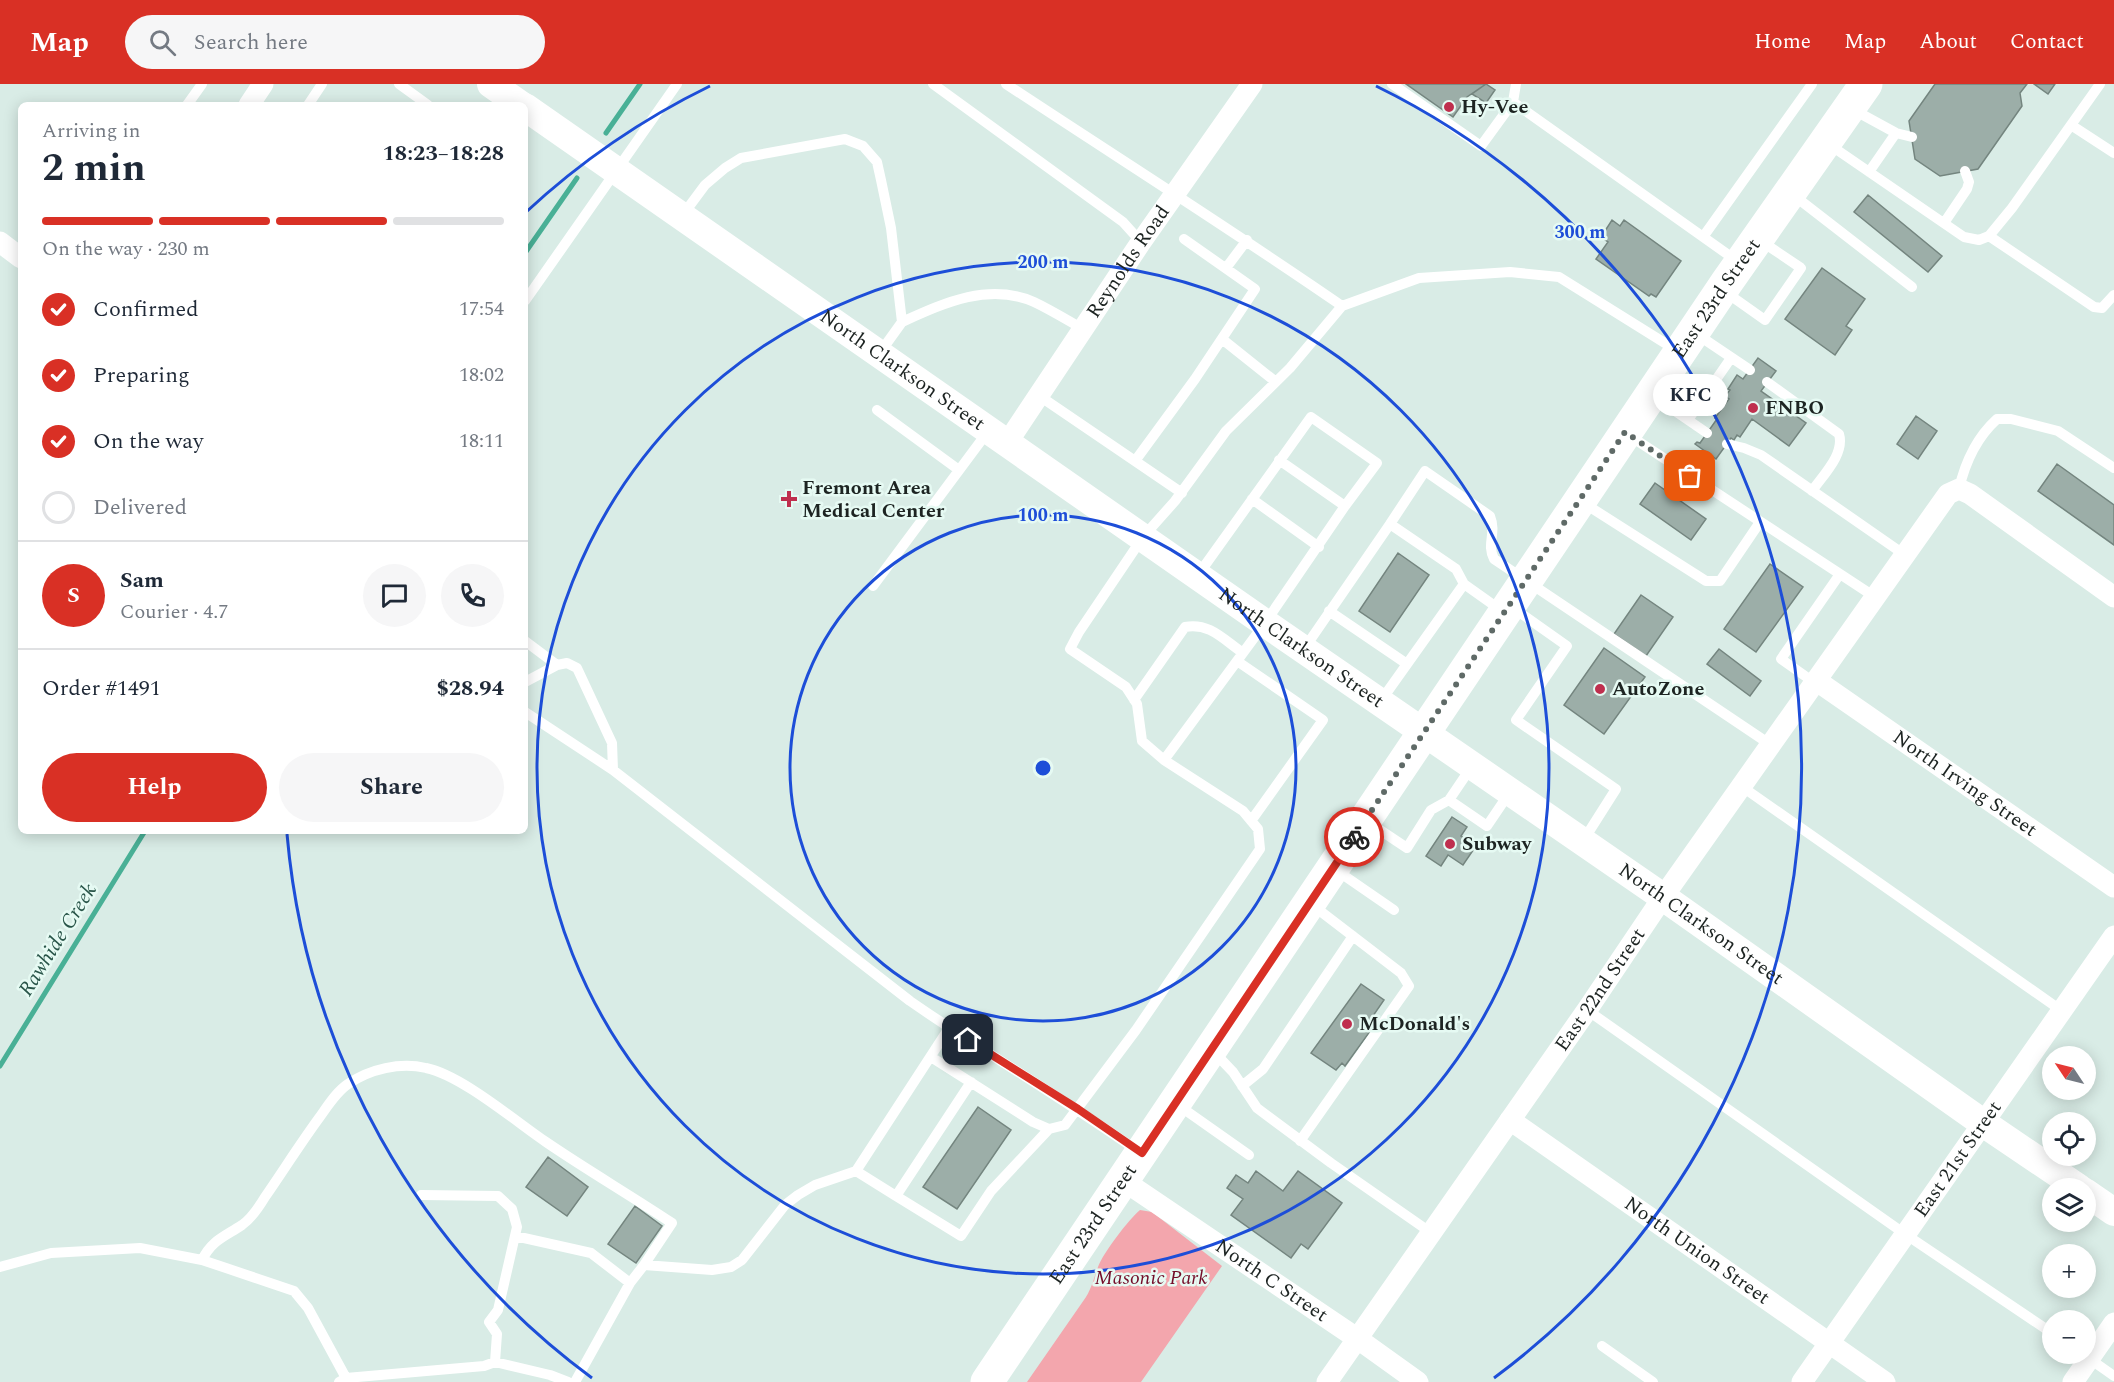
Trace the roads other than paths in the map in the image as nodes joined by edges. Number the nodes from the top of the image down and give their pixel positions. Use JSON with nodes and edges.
{"nodes":[{"id":1,"x":202,"y":84,"type":"edge"},
{"id":2,"x":263,"y":84,"type":"edge"},
{"id":3,"x":322,"y":84,"type":"edge"},
{"id":4,"x":399,"y":84,"type":"edge"},
{"id":5,"x":677,"y":84,"type":"edge"},
{"id":6,"x":933,"y":84,"type":"edge"},
{"id":7,"x":1006,"y":84,"type":"edge"},
{"id":8,"x":1252,"y":84,"type":"edge"},
{"id":9,"x":1392,"y":84,"type":"edge"},
{"id":10,"x":1515,"y":84,"type":"edge"},
{"id":11,"x":1812,"y":84,"type":"edge"},
{"id":12,"x":2100,"y":84,"type":"edge"},
{"id":13,"x":493,"y":90,"type":"edge"},
{"id":14,"x":1857,"y":96,"type":"edge"},
{"id":15,"x":189,"y":102,"type":"edge"},
{"id":16,"x":251,"y":102,"type":"edge"},
{"id":17,"x":310,"y":102,"type":"edge"},
{"id":18,"x":424,"y":102,"type":"edge"},
{"id":19,"x":516,"y":102,"type":"edge"},
{"id":20,"x":1512,"y":102,"type":"junction"},
{"id":21,"x":528,"y":109,"type":"edge"},
{"id":22,"x":2071,"y":125,"type":"junction"},
{"id":23,"x":1896,"y":133,"type":"junction"},
{"id":24,"x":1912,"y":137,"type":"dead end"},
{"id":25,"x":1825,"y":141,"type":"junction"},
{"id":26,"x":2114,"y":153,"type":"edge"},
{"id":27,"x":617,"y":170,"type":"junction"},
{"id":28,"x":1965,"y":171,"type":"dead end"},
{"id":29,"x":1869,"y":172,"type":"junction"},
{"id":30,"x":1789,"y":192,"type":"junction"},
{"id":31,"x":1174,"y":195,"type":"junction"},
{"id":32,"x":682,"y":216,"type":"junction"},
{"id":33,"x":1944,"y":223,"type":"junction"},
{"id":34,"x":1989,"y":236,"type":"junction"},
{"id":35,"x":1703,"y":237,"type":"junction"},
{"id":36,"x":1184,"y":239,"type":"dead end"},
{"id":37,"x":1247,"y":240,"type":"junction"},
{"id":38,"x":0,"y":242,"type":"edge"},
{"id":39,"x":1141,"y":242,"type":"junction"},
{"id":40,"x":1749,"y":250,"type":"junction"},
{"id":41,"x":18,"y":256,"type":"edge"},
{"id":42,"x":1226,"y":268,"type":"junction"},
{"id":43,"x":1912,"y":287,"type":"dead end"},
{"id":44,"x":1721,"y":290,"type":"junction"},
{"id":45,"x":2114,"y":295,"type":"edge"},
{"id":46,"x":528,"y":297,"type":"edge"},
{"id":47,"x":1342,"y":306,"type":"junction"},
{"id":48,"x":902,"y":322,"type":"junction"},
{"id":49,"x":1083,"y":328,"type":"junction"},
{"id":50,"x":1222,"y":339,"type":"junction"},
{"id":51,"x":1686,"y":342,"type":"junction"},
{"id":52,"x":879,"y":354,"type":"junction"},
{"id":53,"x":1731,"y":358,"type":"junction"},
{"id":54,"x":1750,"y":370,"type":"dead end"},
{"id":55,"x":1276,"y":382,"type":"junction"},
{"id":56,"x":1767,"y":382,"type":"dead end"},
{"id":57,"x":1650,"y":394,"type":"junction"},
{"id":58,"x":1038,"y":395,"type":"junction"},
{"id":59,"x":877,"y":410,"type":"dead end"},
{"id":60,"x":1688,"y":420,"type":"junction"},
{"id":61,"x":1625,"y":432,"type":"junction"},
{"id":62,"x":1707,"y":433,"type":"dead end"},
{"id":63,"x":998,"y":436,"type":"junction"},
{"id":64,"x":1726,"y":444,"type":"dead end"},
{"id":65,"x":1279,"y":460,"type":"junction"},
{"id":66,"x":1135,"y":461,"type":"junction"},
{"id":67,"x":2114,"y":468,"type":"edge"},
{"id":68,"x":960,"y":470,"type":"junction"},
{"id":69,"x":1959,"y":489,"type":"junction"},
{"id":70,"x":1812,"y":491,"type":"junction"},
{"id":71,"x":1182,"y":493,"type":"junction"},
{"id":72,"x":1252,"y":499,"type":"junction"},
{"id":73,"x":1579,"y":501,"type":"junction"},
{"id":74,"x":1345,"y":506,"type":"junction"},
{"id":75,"x":1760,"y":522,"type":"junction"},
{"id":76,"x":1390,"y":524,"type":"junction"},
{"id":77,"x":1143,"y":537,"type":"junction"},
{"id":78,"x":1319,"y":547,"type":"junction"},
{"id":79,"x":1905,"y":555,"type":"junction"},
{"id":80,"x":1840,"y":574,"type":"junction"},
{"id":81,"x":1198,"y":576,"type":"junction"},
{"id":82,"x":1464,"y":584,"type":"junction"},
{"id":83,"x":873,"y":586,"type":"dead end"},
{"id":84,"x":1875,"y":597,"type":"junction"},
{"id":85,"x":2114,"y":597,"type":"edge"},
{"id":86,"x":1513,"y":599,"type":"junction"},
{"id":87,"x":1329,"y":611,"type":"junction"},
{"id":88,"x":1265,"y":623,"type":"junction"},
{"id":89,"x":528,"y":642,"type":"edge"},
{"id":90,"x":1303,"y":649,"type":"junction"},
{"id":91,"x":1240,"y":657,"type":"junction"},
{"id":92,"x":1407,"y":664,"type":"junction"},
{"id":93,"x":557,"y":666,"type":"junction"},
{"id":94,"x":528,"y":680,"type":"edge"},
{"id":95,"x":1816,"y":682,"type":"junction"},
{"id":96,"x":1134,"y":700,"type":"junction"},
{"id":97,"x":1380,"y":702,"type":"junction"},
{"id":98,"x":528,"y":714,"type":"edge"},
{"id":99,"x":1424,"y":733,"type":"junction"},
{"id":100,"x":1771,"y":745,"type":"junction"},
{"id":101,"x":1164,"y":760,"type":"junction"},
{"id":102,"x":1473,"y":766,"type":"junction"},
{"id":103,"x":613,"y":770,"type":"junction"},
{"id":104,"x":1741,"y":786,"type":"junction"},
{"id":105,"x":1510,"y":791,"type":"junction"},
{"id":106,"x":1449,"y":800,"type":"junction"},
{"id":107,"x":1365,"y":820,"type":"junction"},
{"id":108,"x":1251,"y":821,"type":"junction"},
{"id":109,"x":1583,"y":842,"type":"junction"},
{"id":110,"x":1333,"y":868,"type":"junction"},
{"id":111,"x":2114,"y":887,"type":"edge"},
{"id":112,"x":1662,"y":897,"type":"junction"},
{"id":113,"x":1309,"y":903,"type":"junction"},
{"id":114,"x":1394,"y":910,"type":"dead end"},
{"id":115,"x":1353,"y":936,"type":"junction"},
{"id":116,"x":2114,"y":936,"type":"edge"},
{"id":117,"x":1587,"y":1010,"type":"junction"},
{"id":118,"x":2062,"y":1011,"type":"junction"},
{"id":119,"x":949,"y":1028,"type":"junction"},
{"id":120,"x":1211,"y":1048,"type":"junction"},
{"id":121,"x":931,"y":1057,"type":"junction"},
{"id":122,"x":971,"y":1082,"type":"junction"},
{"id":123,"x":1242,"y":1086,"type":"junction"},
{"id":124,"x":1175,"y":1103,"type":"junction"},
{"id":125,"x":1078,"y":1109,"type":"junction"},
{"id":126,"x":1510,"y":1120,"type":"junction"},
{"id":127,"x":1983,"y":1123,"type":"junction"},
{"id":128,"x":1049,"y":1129,"type":"junction"},
{"id":129,"x":1300,"y":1141,"type":"junction"},
{"id":130,"x":1142,"y":1153,"type":"junction"},
{"id":131,"x":1249,"y":1155,"type":"dead end"},
{"id":132,"x":856,"y":1171,"type":"junction"},
{"id":133,"x":2064,"y":1178,"type":"edge"},
{"id":134,"x":1124,"y":1181,"type":"junction"},
{"id":135,"x":421,"y":1195,"type":"dead end"},
{"id":136,"x":896,"y":1196,"type":"junction"},
{"id":137,"x":2096,"y":1200,"type":"edge"},
{"id":138,"x":2114,"y":1212,"type":"edge"},
{"id":139,"x":1430,"y":1233,"type":"junction"},
{"id":140,"x":1905,"y":1234,"type":"junction"},
{"id":141,"x":515,"y":1236,"type":"junction"},
{"id":142,"x":202,"y":1260,"type":"junction"},
{"id":143,"x":644,"y":1264,"type":"junction"},
{"id":144,"x":0,"y":1266,"type":"edge"},
{"id":145,"x":630,"y":1283,"type":"junction"},
{"id":146,"x":2114,"y":1323,"type":"edge"},
{"id":147,"x":2042,"y":1326,"type":"edge"},
{"id":148,"x":1358,"y":1339,"type":"junction"},
{"id":149,"x":1829,"y":1343,"type":"junction"},
{"id":150,"x":2096,"y":1344,"type":"edge"},
{"id":151,"x":1602,"y":1346,"type":"dead end"},
{"id":152,"x":495,"y":1362,"type":"junction"},
{"id":153,"x":2096,"y":1363,"type":"edge"},
{"id":154,"x":2082,"y":1364,"type":"edge"},
{"id":155,"x":2114,"y":1376,"type":"edge"},
{"id":156,"x":342,"y":1380,"type":"edge"},
{"id":157,"x":568,"y":1382,"type":"edge"},
{"id":158,"x":575,"y":1382,"type":"edge"},
{"id":159,"x":987,"y":1382,"type":"edge"},
{"id":160,"x":1327,"y":1382,"type":"edge"},
{"id":161,"x":1419,"y":1382,"type":"edge"},
{"id":162,"x":1653,"y":1382,"type":"edge"},
{"id":163,"x":1802,"y":1382,"type":"edge"},
{"id":164,"x":1885,"y":1382,"type":"edge"},
{"id":165,"x":2073,"y":1382,"type":"edge"}],
"edges":[{"from":1,"to":15,"type":"lane"},
{"from":2,"to":16,"type":"street"},
{"from":3,"to":17,"type":"lane"},
{"from":4,"to":18,"type":"lane"},
{"from":5,"to":27,"type":"lane"},
{"from":6,"to":39,"type":"lane"},
{"from":7,"to":31,"type":"lane"},
{"from":8,"to":31,"type":"street","name":"Reynolds Road"},
{"from":9,"to":20,"type":"lane"},
{"from":10,"to":20,"type":"lane"},
{"from":11,"to":35,"type":"lane"},
{"from":12,"to":22,"type":"lane"},
{"from":13,"to":19,"type":"street","name":"North Clarkson Street"},
{"from":14,"to":23,"type":"lane"},
{"from":14,"to":25,"type":"main road","name":"East 23rd Street"},
{"from":20,"to":35,"type":"lane"},
{"from":21,"to":27,"type":"street","name":"North Clarkson Street"},
{"from":22,"to":26,"type":"lane"},
{"from":22,"to":34,"type":"lane"},
{"from":23,"to":24,"type":"lane"},
{"from":23,"to":29,"type":"lane"},
{"from":25,"to":29,"type":"lane"},
{"from":25,"to":30,"type":"main road","name":"East 23rd Street"},
{"from":27,"to":32,"type":"street","name":"North Clarkson Street"},
{"from":27,"to":46,"type":"lane"},
{"from":28,"to":33,"type":"lane"},
{"from":29,"to":33,"type":"lane"},
{"from":30,"to":40,"type":"main road","name":"East 23rd Street"},
{"from":30,"to":43,"type":"lane"},
{"from":31,"to":37,"type":"lane"},
{"from":31,"to":39,"type":"street","name":"Reynolds Road"},
{"from":32,"to":48,"type":"lane"},
{"from":32,"to":52,"type":"street","name":"North Clarkson Street"},
{"from":33,"to":34,"type":"lane"},
{"from":34,"to":45,"type":"lane"},
{"from":35,"to":40,"type":"lane"},
{"from":36,"to":42,"type":"lane"},
{"from":37,"to":42,"type":"lane"},
{"from":37,"to":47,"type":"lane"},
{"from":38,"to":41,"type":"street"},
{"from":39,"to":49,"type":"street","name":"Reynolds Road"},
{"from":40,"to":44,"type":"main road","name":"East 23rd Street"},
{"from":40,"to":44,"type":"lane"},
{"from":42,"to":50,"type":"lane"},
{"from":44,"to":51,"type":"main road","name":"East 23rd Street"},
{"from":47,"to":51,"type":"lane"},
{"from":47,"to":55,"type":"lane"},
{"from":48,"to":49,"type":"lane"},
{"from":48,"to":52,"type":"lane"},
{"from":49,"to":58,"type":"street","name":"Reynolds Road"},
{"from":50,"to":55,"type":"lane"},
{"from":50,"to":66,"type":"lane"},
{"from":51,"to":53,"type":"lane"},
{"from":51,"to":57,"type":"main road","name":"East 23rd Street"},
{"from":52,"to":63,"type":"street","name":"North Clarkson Street"},
{"from":53,"to":54,"type":"lane"},
{"from":53,"to":60,"type":"lane"},
{"from":55,"to":71,"type":"lane"},
{"from":56,"to":70,"type":"lane"},
{"from":57,"to":60,"type":"lane"},
{"from":57,"to":61,"type":"main road","name":"East 23rd Street"},
{"from":58,"to":63,"type":"street","name":"Reynolds Road"},
{"from":58,"to":66,"type":"lane"},
{"from":59,"to":68,"type":"lane"},
{"from":60,"to":62,"type":"lane"},
{"from":61,"to":73,"type":"main road","name":"East 23rd Street"},
{"from":61,"to":75,"type":"lane"},
{"from":63,"to":68,"type":"lane"},
{"from":63,"to":77,"type":"street","name":"North Clarkson Street"},
{"from":64,"to":70,"type":"lane"},
{"from":65,"to":72,"type":"lane"},
{"from":65,"to":74,"type":"lane"},
{"from":65,"to":74,"type":"lane"},
{"from":66,"to":71,"type":"lane"},
{"from":67,"to":69,"type":"lane"},
{"from":68,"to":83,"type":"lane"},
{"from":69,"to":79,"type":"street","name":"East 22nd Street"},
{"from":69,"to":85,"type":"street"},
{"from":70,"to":79,"type":"lane"},
{"from":71,"to":77,"type":"lane"},
{"from":72,"to":78,"type":"lane"},
{"from":72,"to":81,"type":"lane"},
{"from":73,"to":75,"type":"lane"},
{"from":73,"to":86,"type":"main road","name":"East 23rd Street"},
{"from":74,"to":78,"type":"lane"},
{"from":75,"to":80,"type":"lane"},
{"from":76,"to":82,"type":"lane"},
{"from":76,"to":86,"type":"lane"},
{"from":76,"to":87,"type":"lane"},
{"from":77,"to":81,"type":"street","name":"North Clarkson Street"},
{"from":77,"to":96,"type":"lane"},
{"from":78,"to":88,"type":"lane"},
{"from":79,"to":84,"type":"street","name":"East 22nd Street"},
{"from":80,"to":84,"type":"lane"},
{"from":80,"to":95,"type":"lane"},
{"from":81,"to":88,"type":"street","name":"North Clarkson Street"},
{"from":82,"to":86,"type":"lane"},
{"from":82,"to":92,"type":"lane"},
{"from":84,"to":95,"type":"street","name":"East 22nd Street"},
{"from":86,"to":99,"type":"main road","name":"East 23rd Street"},
{"from":86,"to":100,"type":"lane"},
{"from":86,"to":109,"type":"lane"},
{"from":87,"to":90,"type":"lane"},
{"from":87,"to":92,"type":"lane"},
{"from":88,"to":90,"type":"street","name":"North Clarkson Street"},
{"from":88,"to":91,"type":"lane"},
{"from":89,"to":93,"type":"lane"},
{"from":90,"to":97,"type":"street","name":"North Clarkson Street"},
{"from":91,"to":96,"type":"lane"},
{"from":91,"to":101,"type":"lane"},
{"from":91,"to":108,"type":"lane"},
{"from":92,"to":97,"type":"lane"},
{"from":93,"to":94,"type":"lane"},
{"from":93,"to":103,"type":"lane"},
{"from":95,"to":100,"type":"street","name":"East 22nd Street"},
{"from":95,"to":111,"type":"street","name":"North Irving Street"},
{"from":96,"to":101,"type":"lane"},
{"from":97,"to":99,"type":"street","name":"North Clarkson Street"},
{"from":98,"to":103,"type":"lane"},
{"from":99,"to":102,"type":"street","name":"North Clarkson Street"},
{"from":99,"to":107,"type":"main road","name":"East 23rd Street"},
{"from":100,"to":104,"type":"street","name":"East 22nd Street"},
{"from":101,"to":108,"type":"lane"},
{"from":102,"to":105,"type":"street","name":"North Clarkson Street"},
{"from":102,"to":106,"type":"lane"},
{"from":103,"to":119,"type":"lane"},
{"from":104,"to":112,"type":"street","name":"East 22nd Street"},
{"from":104,"to":118,"type":"lane"},
{"from":105,"to":106,"type":"lane"},
{"from":105,"to":109,"type":"street","name":"North Clarkson Street"},
{"from":106,"to":107,"type":"lane"},
{"from":107,"to":110,"type":"main road","name":"East 23rd Street"},
{"from":108,"to":125,"type":"lane"},
{"from":109,"to":112,"type":"street","name":"North Clarkson Street"},
{"from":110,"to":113,"type":"main road","name":"East 23rd Street"},
{"from":110,"to":114,"type":"lane"},
{"from":112,"to":117,"type":"street","name":"East 22nd Street"},
{"from":112,"to":127,"type":"street","name":"North Clarkson Street"},
{"from":113,"to":115,"type":"lane"},
{"from":113,"to":120,"type":"main road","name":"East 23rd Street"},
{"from":115,"to":123,"type":"lane"},
{"from":115,"to":129,"type":"lane"},
{"from":116,"to":118,"type":"street","name":"East 21st Street"},
{"from":117,"to":126,"type":"street","name":"East 22nd Street"},
{"from":117,"to":140,"type":"lane"},
{"from":118,"to":127,"type":"street","name":"East 21st Street"},
{"from":119,"to":121,"type":"lane"},
{"from":119,"to":125,"type":"lane"},
{"from":120,"to":123,"type":"lane"},
{"from":120,"to":124,"type":"main road","name":"East 23rd Street"},
{"from":121,"to":122,"type":"lane"},
{"from":121,"to":132,"type":"lane"},
{"from":122,"to":128,"type":"lane"},
{"from":122,"to":136,"type":"lane"},
{"from":123,"to":129,"type":"lane"},
{"from":124,"to":130,"type":"main road","name":"East 23rd Street"},
{"from":124,"to":131,"type":"lane"},
{"from":125,"to":128,"type":"lane"},
{"from":125,"to":130,"type":"lane"},
{"from":126,"to":139,"type":"street","name":"East 22nd Street"},
{"from":126,"to":149,"type":"street","name":"North Union Street"},
{"from":127,"to":133,"type":"street","name":"North Clarkson Street"},
{"from":127,"to":140,"type":"street","name":"East 21st Street"},
{"from":128,"to":136,"type":"lane"},
{"from":129,"to":139,"type":"lane"},
{"from":130,"to":134,"type":"main road","name":"East 23rd Street"},
{"from":132,"to":136,"type":"lane"},
{"from":132,"to":143,"type":"lane"},
{"from":134,"to":148,"type":"street","name":"North C Street"},
{"from":134,"to":159,"type":"main road","name":"East 23rd Street"},
{"from":135,"to":141,"type":"lane"},
{"from":137,"to":138,"type":"street"},
{"from":139,"to":148,"type":"street","name":"East 22nd Street"},
{"from":140,"to":147,"type":"lane"},
{"from":140,"to":149,"type":"street","name":"East 21st Street"},
{"from":141,"to":145,"type":"lane"},
{"from":141,"to":152,"type":"lane"},
{"from":142,"to":143,"type":"lane"},
{"from":142,"to":144,"type":"lane"},
{"from":142,"to":156,"type":"lane"},
{"from":143,"to":145,"type":"lane"},
{"from":145,"to":158,"type":"lane"},
{"from":146,"to":150,"type":"street"},
{"from":148,"to":160,"type":"street","name":"East 22nd Street"},
{"from":148,"to":161,"type":"street","name":"North C Street"},
{"from":149,"to":163,"type":"street","name":"East 21st Street"},
{"from":149,"to":164,"type":"street","name":"North Union Street"},
{"from":151,"to":162,"type":"lane"},
{"from":152,"to":156,"type":"lane"},
{"from":152,"to":157,"type":"lane"},
{"from":153,"to":155,"type":"lane"},
{"from":154,"to":165,"type":"street"}]}
